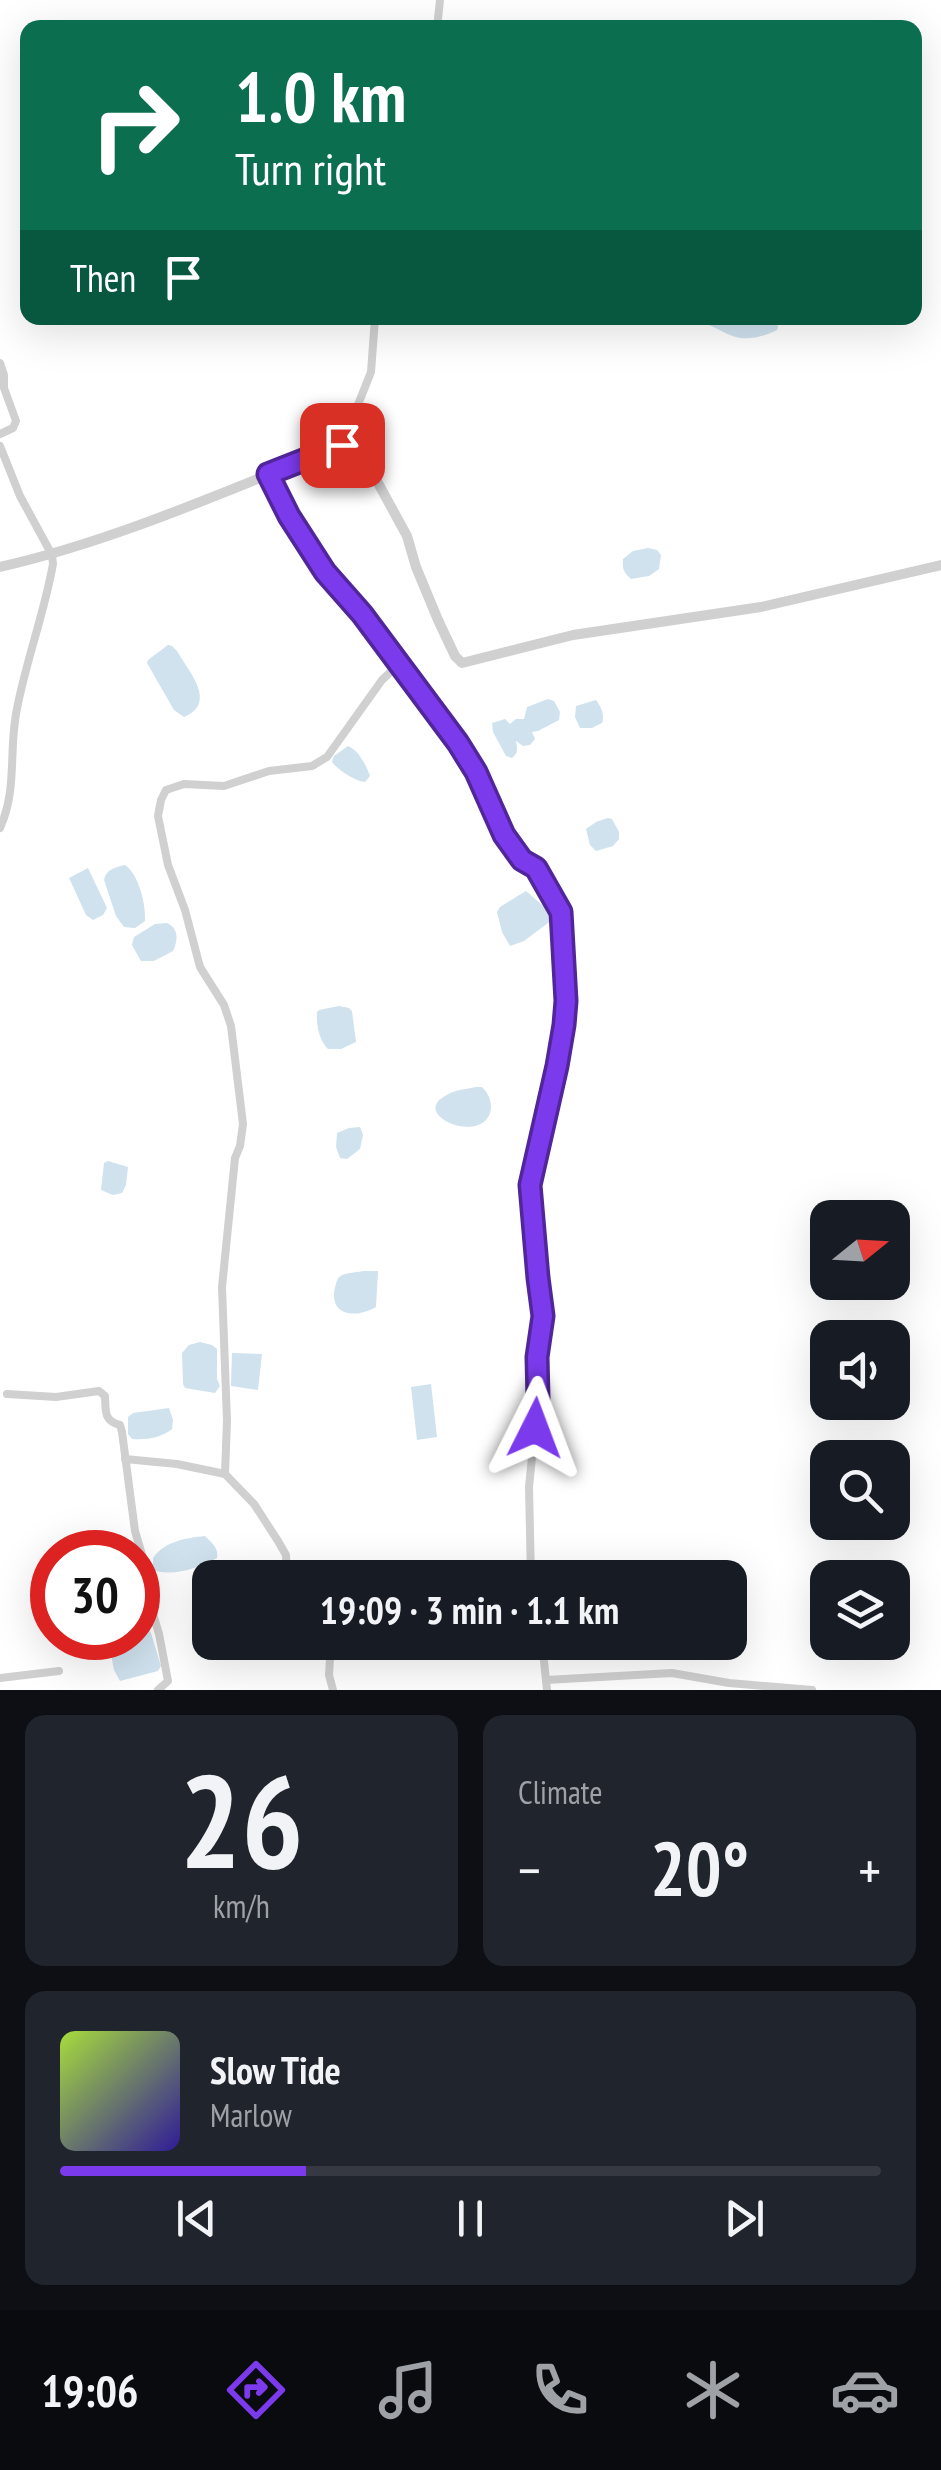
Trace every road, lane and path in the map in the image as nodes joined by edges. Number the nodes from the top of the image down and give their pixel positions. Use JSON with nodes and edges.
{"nodes":[{"id":1,"x":373,"y":325,"type":"edge"},
{"id":2,"x":0,"y":363,"type":"edge"},
{"id":3,"x":0,"y":434,"type":"edge"},
{"id":4,"x":342,"y":445,"type":"junction"},
{"id":5,"x":0,"y":446,"type":"edge"},
{"id":6,"x":268,"y":474,"type":"junction"},
{"id":7,"x":52,"y":555,"type":"junction"},
{"id":8,"x":941,"y":565,"type":"edge"},
{"id":9,"x":0,"y":567,"type":"edge"},
{"id":10,"x":398,"y":665,"type":"junction"},
{"id":11,"x":0,"y":828,"type":"edge"},
{"id":12,"x":7,"y":1394,"type":"dead end"},
{"id":13,"x":125,"y":1460,"type":"junction"},
{"id":14,"x":225,"y":1474,"type":"junction"},
{"id":15,"x":286,"y":1560,"type":"edge"},
{"id":16,"x":531,"y":1560,"type":"edge"},
{"id":17,"x":330,"y":1660,"type":"edge"},
{"id":18,"x":544,"y":1660,"type":"edge"},
{"id":19,"x":59,"y":1671,"type":"dead end"},
{"id":20,"x":0,"y":1678,"type":"edge"},
{"id":21,"x":547,"y":1685,"type":"edge"},
{"id":22,"x":158,"y":1690,"type":"edge"},
{"id":23,"x":333,"y":1690,"type":"edge"},
{"id":24,"x":812,"y":1690,"type":"edge"}],
"edges":[{"from":1,"to":4,"type":"street"},
{"from":2,"to":3,"type":"street"},
{"from":4,"to":6,"type":"street"},
{"from":4,"to":8,"type":"street"},
{"from":5,"to":7,"type":"street"},
{"from":6,"to":7,"type":"street"},
{"from":6,"to":10,"type":"street"},
{"from":7,"to":9,"type":"street"},
{"from":7,"to":11,"type":"street"},
{"from":10,"to":14,"type":"street"},
{"from":10,"to":16,"type":"street"},
{"from":12,"to":13,"type":"street"},
{"from":13,"to":14,"type":"street"},
{"from":13,"to":22,"type":"street"},
{"from":14,"to":15,"type":"street"},
{"from":17,"to":23,"type":"street"},
{"from":18,"to":21,"type":"street"},
{"from":19,"to":20,"type":"street"},
{"from":21,"to":24,"type":"street"}]}
